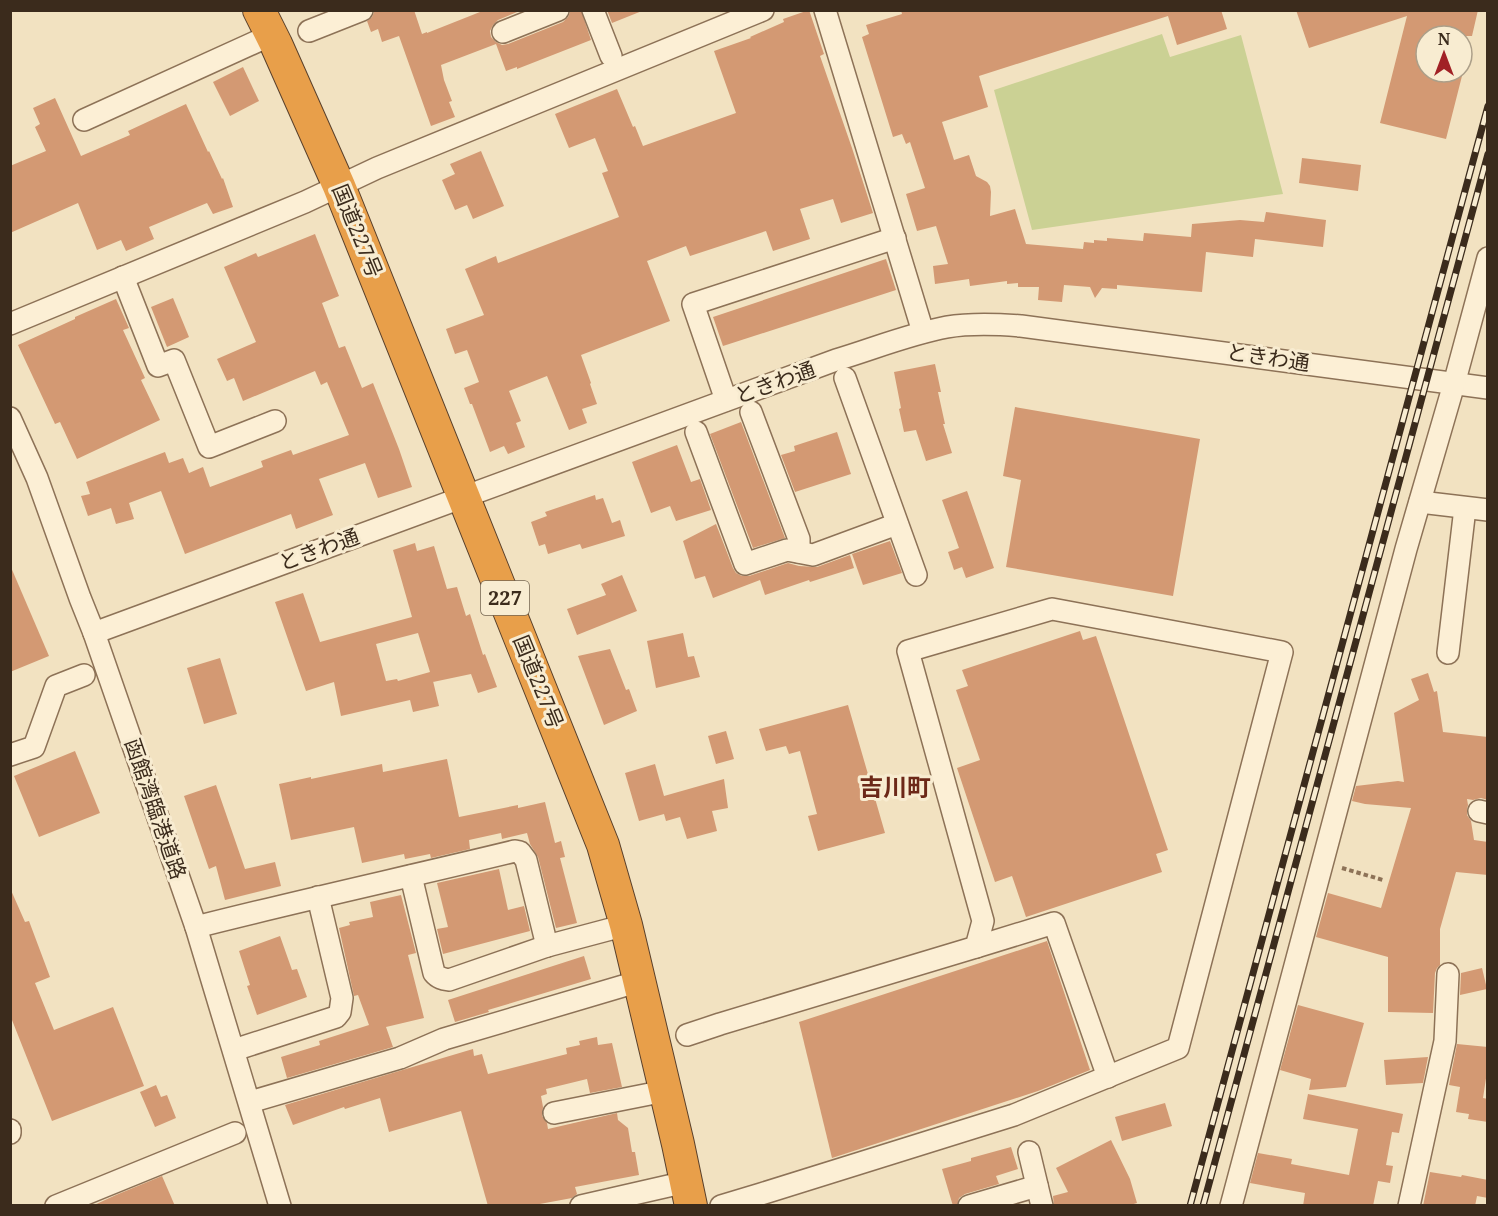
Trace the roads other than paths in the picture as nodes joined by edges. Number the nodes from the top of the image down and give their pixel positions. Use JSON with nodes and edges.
{"nodes":[{"id":1,"x":362,"y":10,"type":"edge"},
{"id":2,"x":558,"y":10,"type":"edge"},
{"id":3,"x":593,"y":10,"type":"edge"},
{"id":4,"x":763,"y":10,"type":"edge"},
{"id":5,"x":825,"y":10,"type":"edge"},
{"id":6,"x":265,"y":23,"type":"edge"},
{"id":7,"x":309,"y":31,"type":"dead end"},
{"id":8,"x":503,"y":32,"type":"dead end"},
{"id":9,"x":611,"y":56,"type":"dead end"},
{"id":10,"x":84,"y":120,"type":"dead end"},
{"id":11,"x":339,"y":186,"type":"junction"},
{"id":12,"x":895,"y":238,"type":"junction"},
{"id":13,"x":1488,"y":258,"type":"edge"},
{"id":14,"x":123,"y":277,"type":"junction"},
{"id":15,"x":10,"y":324,"type":"edge"},
{"id":16,"x":923,"y":332,"type":"junction"},
{"id":17,"x":845,"y":378,"type":"dead end"},
{"id":18,"x":1454,"y":384,"type":"junction"},
{"id":19,"x":1488,"y":388,"type":"edge"},
{"id":20,"x":726,"y":400,"type":"junction"},
{"id":21,"x":751,"y":412,"type":"dead end"},
{"id":22,"x":10,"y":418,"type":"edge"},
{"id":23,"x":275,"y":422,"type":"dead end"},
{"id":24,"x":696,"y":432,"type":"dead end"},
{"id":25,"x":463,"y":496,"type":"junction"},
{"id":26,"x":1420,"y":502,"type":"junction"},
{"id":27,"x":1465,"y":508,"type":"junction"},
{"id":28,"x":1488,"y":510,"type":"edge"},
{"id":29,"x":897,"y":524,"type":"junction"},
{"id":30,"x":799,"y":552,"type":"junction"},
{"id":31,"x":916,"y":576,"type":"dead end"},
{"id":32,"x":94,"y":633,"type":"junction"},
{"id":33,"x":1448,"y":653,"type":"dead end"},
{"id":34,"x":84,"y":675,"type":"dead end"},
{"id":35,"x":10,"y":755,"type":"edge"},
{"id":36,"x":411,"y":876,"type":"junction"},
{"id":37,"x":318,"y":897,"type":"junction"},
{"id":38,"x":626,"y":925,"type":"junction"},
{"id":39,"x":196,"y":927,"type":"junction"},
{"id":40,"x":547,"y":946,"type":"junction"},
{"id":41,"x":976,"y":947,"type":"junction"},
{"id":42,"x":1448,"y":974,"type":"dead end"},
{"id":43,"x":640,"y":981,"type":"junction"},
{"id":44,"x":687,"y":1035,"type":"dead end"},
{"id":45,"x":234,"y":1050,"type":"junction"},
{"id":46,"x":1108,"y":1077,"type":"junction"},
{"id":47,"x":665,"y":1091,"type":"junction"},
{"id":48,"x":250,"y":1102,"type":"junction"},
{"id":49,"x":554,"y":1113,"type":"dead end"},
{"id":50,"x":235,"y":1133,"type":"dead end"},
{"id":51,"x":1029,"y":1152,"type":"dead end"},
{"id":52,"x":688,"y":1194,"type":"edge"},
{"id":53,"x":1040,"y":1196,"type":"edge"},
{"id":54,"x":56,"y":1206,"type":"edge"},
{"id":55,"x":280,"y":1206,"type":"edge"},
{"id":56,"x":581,"y":1206,"type":"edge"},
{"id":57,"x":721,"y":1206,"type":"edge"},
{"id":58,"x":969,"y":1206,"type":"edge"},
{"id":59,"x":1231,"y":1206,"type":"edge"},
{"id":60,"x":1409,"y":1206,"type":"edge"}],
"edges":[{"from":1,"to":7,"type":"street"},
{"from":2,"to":8,"type":"street"},
{"from":3,"to":9,"type":"street"},
{"from":4,"to":11,"type":"street"},
{"from":5,"to":12,"type":"street"},
{"from":6,"to":10,"type":"street"},
{"from":6,"to":11,"type":"highway","name":"国道227号","number":"227"},
{"from":11,"to":14,"type":"street"},
{"from":11,"to":25,"type":"highway","name":"国道227号","number":"227"},
{"from":12,"to":16,"type":"street"},
{"from":12,"to":20,"type":"street"},
{"from":13,"to":18,"type":"street"},
{"from":14,"to":15,"type":"street"},
{"from":14,"to":23,"type":"street"},
{"from":16,"to":18,"type":"street","name":"ときわ通"},
{"from":16,"to":20,"type":"street","name":"ときわ通"},
{"from":17,"to":29,"type":"street"},
{"from":18,"to":19,"type":"street","name":"ときわ通"},
{"from":18,"to":26,"type":"street"},
{"from":20,"to":25,"type":"street","name":"ときわ通"},
{"from":21,"to":30,"type":"street"},
{"from":22,"to":32,"type":"street","name":"函館湾臨港道路"},
{"from":24,"to":30,"type":"street"},
{"from":25,"to":32,"type":"street","name":"ときわ通"},
{"from":25,"to":38,"type":"highway","name":"国道227号","number":"227"},
{"from":26,"to":27,"type":"street"},
{"from":26,"to":59,"type":"street"},
{"from":27,"to":28,"type":"street"},
{"from":27,"to":33,"type":"street"},
{"from":29,"to":30,"type":"street"},
{"from":29,"to":31,"type":"street"},
{"from":32,"to":39,"type":"street","name":"函館湾臨港道路"},
{"from":34,"to":35,"type":"street"},
{"from":36,"to":37,"type":"street"},
{"from":36,"to":40,"type":"street"},
{"from":36,"to":40,"type":"street"},
{"from":37,"to":39,"type":"street"},
{"from":37,"to":45,"type":"street"},
{"from":38,"to":40,"type":"street"},
{"from":38,"to":43,"type":"highway","name":"国道227号","number":"227"},
{"from":39,"to":45,"type":"street","name":"函館湾臨港道路"},
{"from":41,"to":44,"type":"street"},
{"from":41,"to":46,"type":"street"},
{"from":41,"to":46,"type":"street"},
{"from":42,"to":60,"type":"street"},
{"from":43,"to":47,"type":"highway","name":"国道227号","number":"227"},
{"from":43,"to":48,"type":"street"},
{"from":45,"to":48,"type":"street","name":"函館湾臨港道路"},
{"from":46,"to":57,"type":"street"},
{"from":47,"to":49,"type":"street"},
{"from":47,"to":52,"type":"highway","name":"国道227号","number":"227"},
{"from":48,"to":55,"type":"street","name":"函館湾臨港道路"},
{"from":50,"to":54,"type":"street"},
{"from":51,"to":53,"type":"street"},
{"from":52,"to":56,"type":"street"},
{"from":53,"to":58,"type":"street"}]}
